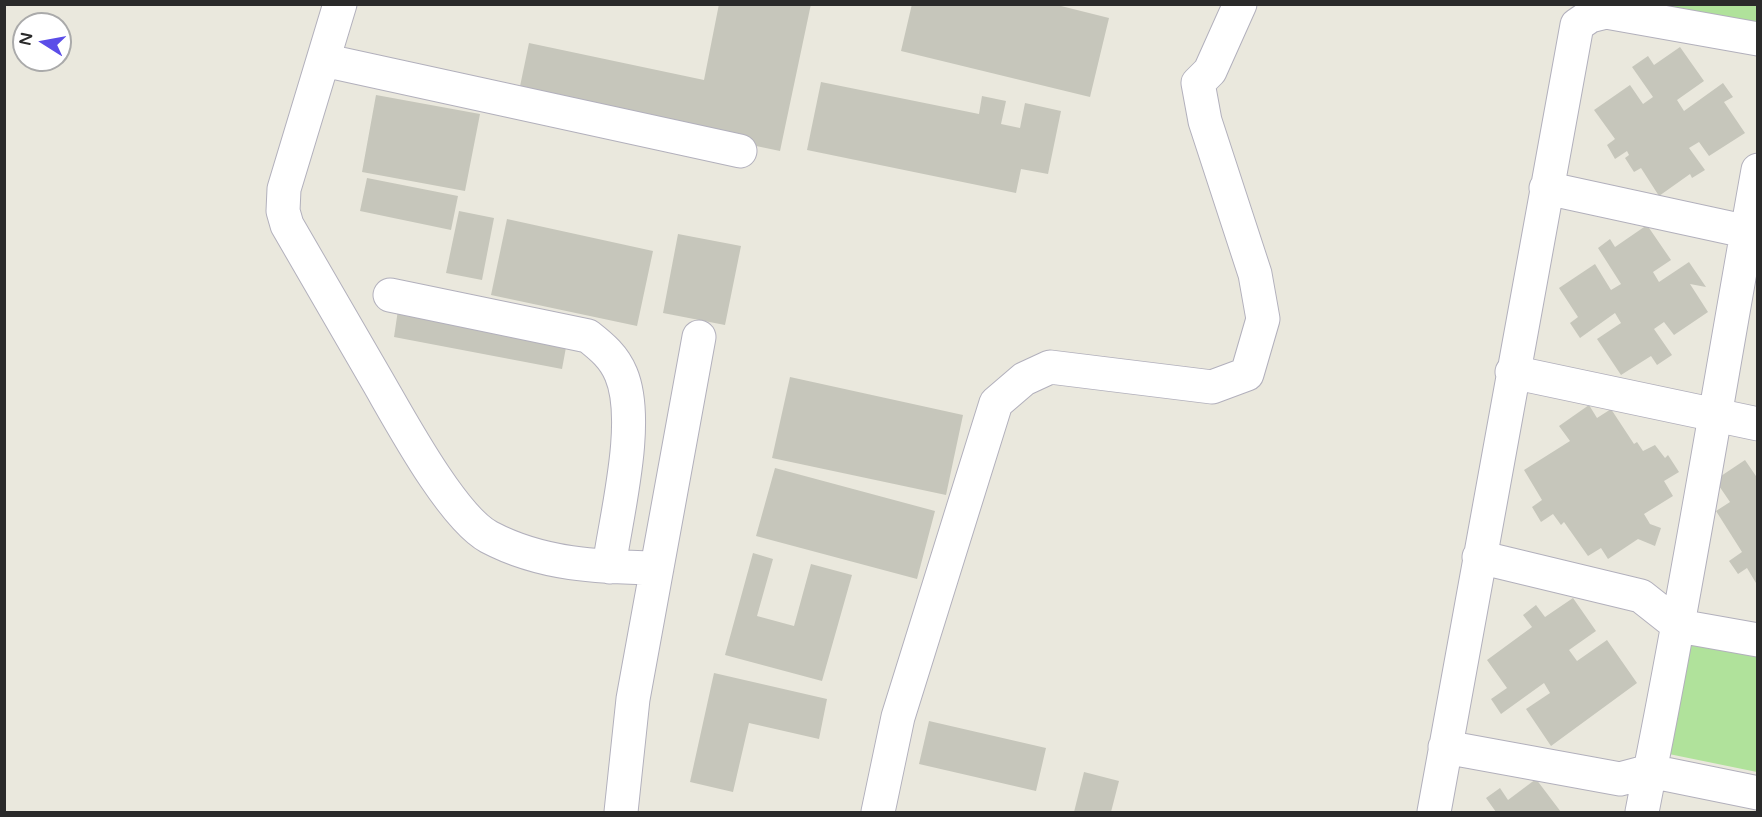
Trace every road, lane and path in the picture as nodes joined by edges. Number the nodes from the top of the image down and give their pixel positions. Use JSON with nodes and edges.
{"nodes":[{"id":1,"x":340,"y":4,"type":"edge"},
{"id":2,"x":1240,"y":4,"type":"edge"},
{"id":3,"x":1758,"y":39,"type":"edge"},
{"id":4,"x":323,"y":60,"type":"junction"},
{"id":5,"x":740,"y":151,"type":"dead end"},
{"id":6,"x":1758,"y":170,"type":"edge"},
{"id":7,"x":1546,"y":188,"type":"junction"},
{"id":8,"x":1752,"y":233,"type":"edge"},
{"id":9,"x":390,"y":295,"type":"dead end"},
{"id":10,"x":699,"y":337,"type":"dead end"},
{"id":11,"x":1512,"y":372,"type":"junction"},
{"id":12,"x":1713,"y":415,"type":"junction"},
{"id":13,"x":1758,"y":424,"type":"edge"},
{"id":14,"x":1479,"y":557,"type":"junction"},
{"id":15,"x":609,"y":567,"type":"junction"},
{"id":16,"x":657,"y":568,"type":"junction"},
{"id":17,"x":1679,"y":626,"type":"junction"},
{"id":18,"x":1758,"y":640,"type":"edge"},
{"id":19,"x":1445,"y":747,"type":"junction"},
{"id":20,"x":1650,"y":771,"type":"junction"},
{"id":21,"x":1758,"y":793,"type":"edge"},
{"id":22,"x":621,"y":813,"type":"edge"},
{"id":23,"x":878,"y":813,"type":"edge"},
{"id":24,"x":1434,"y":813,"type":"edge"},
{"id":25,"x":1642,"y":813,"type":"edge"}],
"edges":[{"from":1,"to":4,"type":"street"},
{"from":2,"to":23,"type":"street"},
{"from":3,"to":7,"type":"street"},
{"from":4,"to":5,"type":"street"},
{"from":4,"to":15,"type":"street"},
{"from":6,"to":8,"type":"street"},
{"from":7,"to":8,"type":"street"},
{"from":7,"to":11,"type":"street"},
{"from":8,"to":12,"type":"street"},
{"from":9,"to":15,"type":"street"},
{"from":10,"to":16,"type":"street"},
{"from":11,"to":12,"type":"street"},
{"from":11,"to":14,"type":"street"},
{"from":12,"to":13,"type":"street"},
{"from":12,"to":17,"type":"street"},
{"from":14,"to":17,"type":"street"},
{"from":14,"to":19,"type":"street"},
{"from":15,"to":16,"type":"street"},
{"from":16,"to":22,"type":"street"},
{"from":17,"to":18,"type":"street"},
{"from":17,"to":20,"type":"street"},
{"from":19,"to":20,"type":"street"},
{"from":19,"to":24,"type":"street"},
{"from":20,"to":21,"type":"street"},
{"from":20,"to":25,"type":"street"}]}
